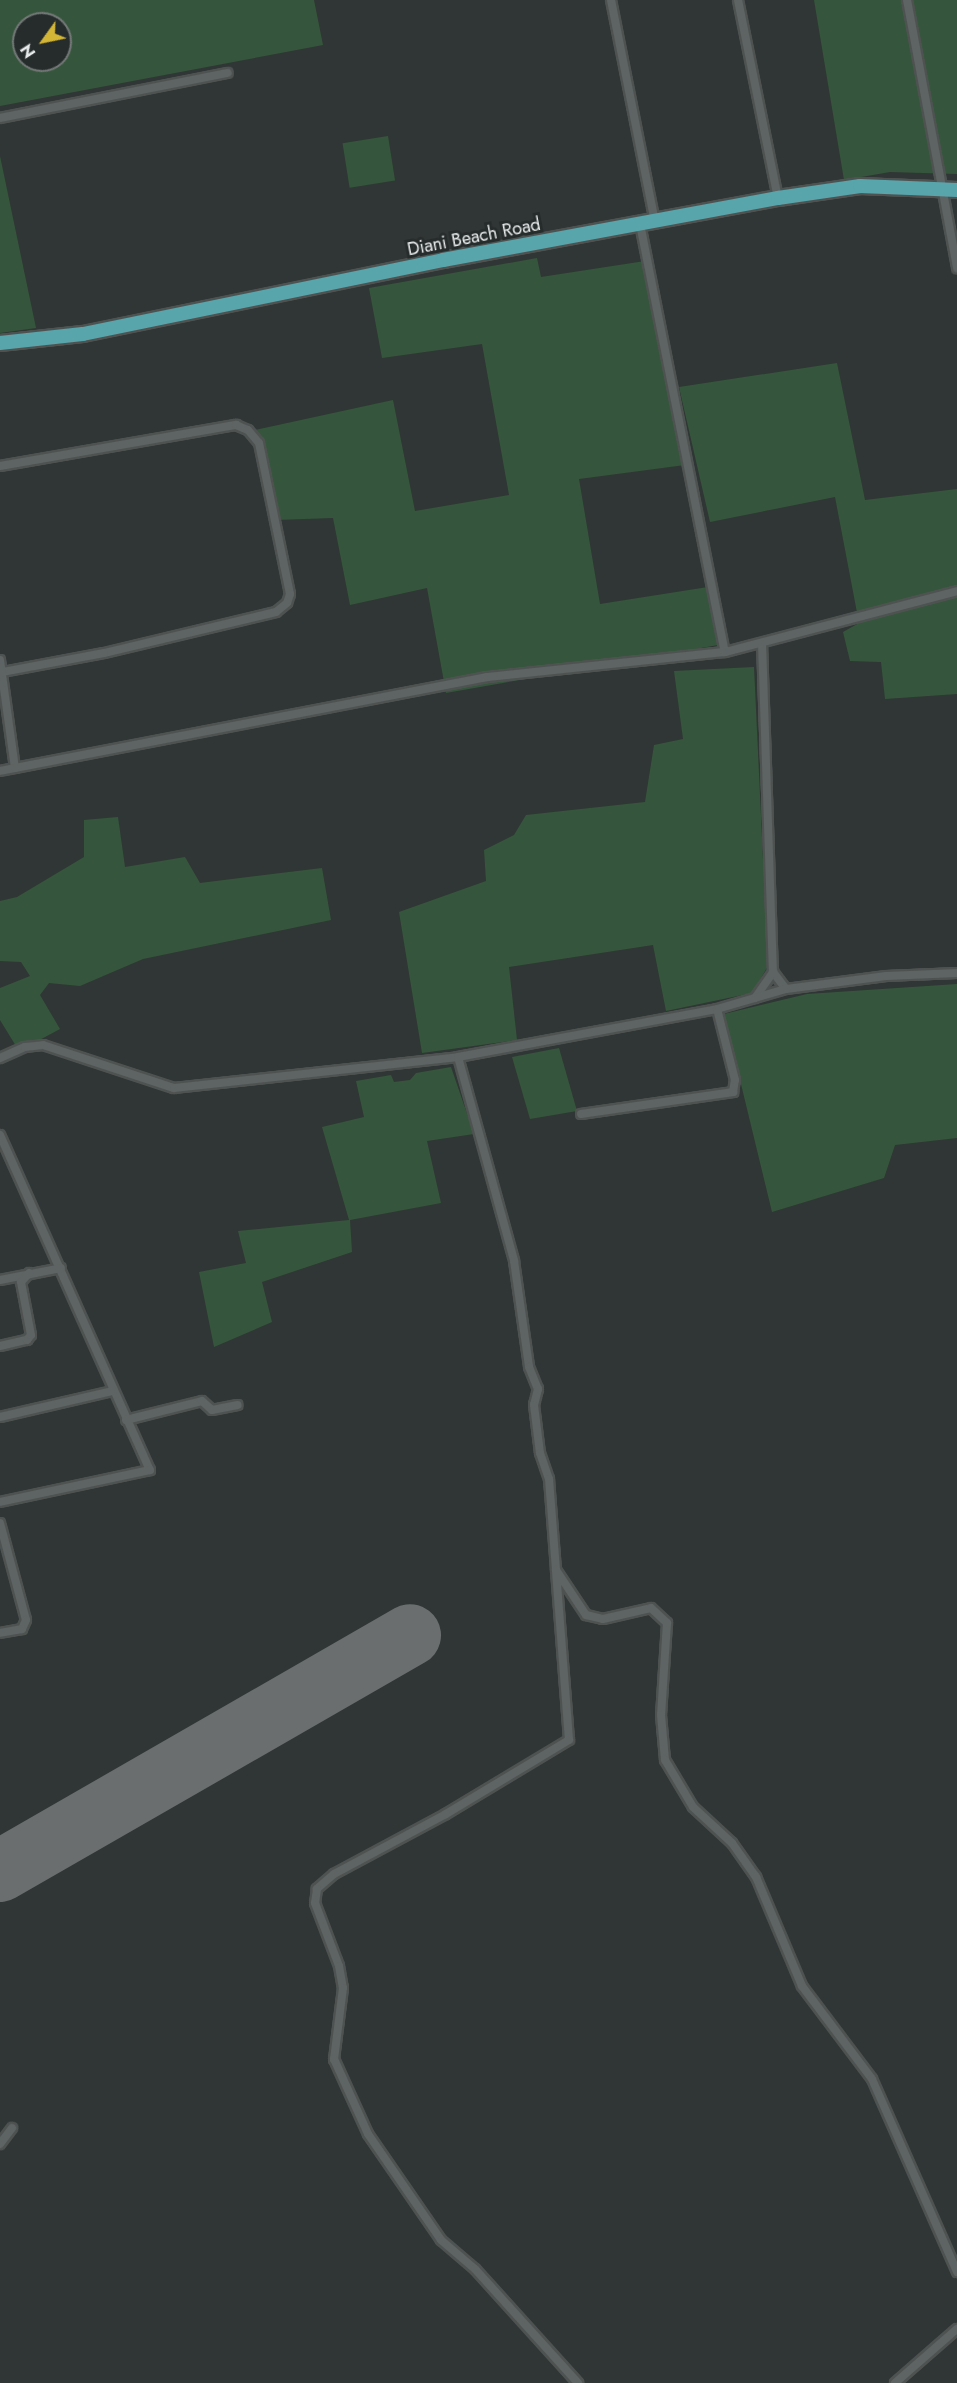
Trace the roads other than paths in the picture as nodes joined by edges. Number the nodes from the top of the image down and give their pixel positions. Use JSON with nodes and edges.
{"nodes":[{"id":1,"x":611,"y":0,"type":"edge"},
{"id":2,"x":738,"y":0,"type":"edge"},
{"id":3,"x":907,"y":0,"type":"edge"},
{"id":4,"x":228,"y":73,"type":"dead end"},
{"id":5,"x":0,"y":118,"type":"edge"},
{"id":6,"x":950,"y":190,"type":"edge"},
{"id":7,"x":778,"y":198,"type":"junction"},
{"id":8,"x":655,"y":222,"type":"junction"},
{"id":9,"x":640,"y":225,"type":"junction"},
{"id":10,"x":957,"y":268,"type":"edge"},
{"id":11,"x":0,"y":343,"type":"edge"},
{"id":12,"x":0,"y":466,"type":"edge"},
{"id":13,"x":957,"y":591,"type":"edge"},
{"id":14,"x":762,"y":643,"type":"junction"},
{"id":15,"x":725,"y":652,"type":"junction"},
{"id":16,"x":0,"y":660,"type":"edge"},
{"id":17,"x":2,"y":672,"type":"junction"},
{"id":18,"x":15,"y":768,"type":"junction"},
{"id":19,"x":0,"y":771,"type":"edge"},
{"id":20,"x":773,"y":972,"type":"junction"},
{"id":21,"x":957,"y":973,"type":"edge"},
{"id":22,"x":786,"y":989,"type":"junction"},
{"id":23,"x":755,"y":998,"type":"junction"},
{"id":24,"x":717,"y":1009,"type":"junction"},
{"id":25,"x":458,"y":1057,"type":"junction"},
{"id":26,"x":0,"y":1058,"type":"edge"},
{"id":27,"x":581,"y":1114,"type":"dead end"},
{"id":28,"x":0,"y":1135,"type":"edge"},
{"id":29,"x":61,"y":1268,"type":"junction"},
{"id":30,"x":29,"y":1273,"type":"junction"},
{"id":31,"x":0,"y":1280,"type":"edge"},
{"id":32,"x":0,"y":1346,"type":"edge"},
{"id":33,"x":113,"y":1391,"type":"junction"},
{"id":34,"x":238,"y":1406,"type":"dead end"},
{"id":35,"x":0,"y":1417,"type":"edge"},
{"id":36,"x":126,"y":1420,"type":"junction"},
{"id":37,"x":0,"y":1502,"type":"edge"},
{"id":38,"x":0,"y":1523,"type":"edge"},
{"id":39,"x":4,"y":1554,"type":"edge"},
{"id":40,"x":555,"y":1570,"type":"junction"},
{"id":41,"x":0,"y":1634,"type":"edge"},
{"id":42,"x":12,"y":2128,"type":"dead end"},
{"id":43,"x":0,"y":2144,"type":"edge"},
{"id":44,"x":957,"y":2272,"type":"edge"},
{"id":45,"x":957,"y":2329,"type":"edge"},
{"id":46,"x":578,"y":2383,"type":"edge"},
{"id":47,"x":895,"y":2383,"type":"edge"}],
"edges":[{"from":1,"to":8,"type":"street"},
{"from":2,"to":7,"type":"street"},
{"from":3,"to":6,"type":"street"},
{"from":4,"to":5,"type":"street"},
{"from":6,"to":7,"type":"main road","name":"Diani Beach Road"},
{"from":6,"to":10,"type":"street"},
{"from":7,"to":8,"type":"main road","name":"Diani Beach Road"},
{"from":8,"to":9,"type":"main road","name":"Diani Beach Road"},
{"from":9,"to":11,"type":"main road","name":"Diani Beach Road"},
{"from":9,"to":15,"type":"street"},
{"from":12,"to":17,"type":"street"},
{"from":13,"to":14,"type":"street"},
{"from":14,"to":15,"type":"street"},
{"from":14,"to":20,"type":"street"},
{"from":15,"to":18,"type":"street"},
{"from":16,"to":17,"type":"street"},
{"from":17,"to":18,"type":"street"},
{"from":18,"to":19,"type":"street"},
{"from":20,"to":22,"type":"street"},
{"from":20,"to":23,"type":"street"},
{"from":21,"to":22,"type":"street"},
{"from":22,"to":23,"type":"street"},
{"from":23,"to":24,"type":"street"},
{"from":24,"to":25,"type":"street"},
{"from":24,"to":27,"type":"street"},
{"from":25,"to":26,"type":"street"},
{"from":25,"to":40,"type":"street"},
{"from":28,"to":29,"type":"street"},
{"from":29,"to":30,"type":"street"},
{"from":29,"to":33,"type":"street"},
{"from":30,"to":31,"type":"street"},
{"from":30,"to":32,"type":"street"},
{"from":33,"to":35,"type":"street"},
{"from":33,"to":36,"type":"street"},
{"from":34,"to":36,"type":"street"},
{"from":36,"to":37,"type":"street"},
{"from":38,"to":39,"type":"street"},
{"from":39,"to":41,"type":"street"},
{"from":40,"to":44,"type":"street"},
{"from":40,"to":46,"type":"street"},
{"from":42,"to":43,"type":"street"},
{"from":45,"to":47,"type":"street"}]}
